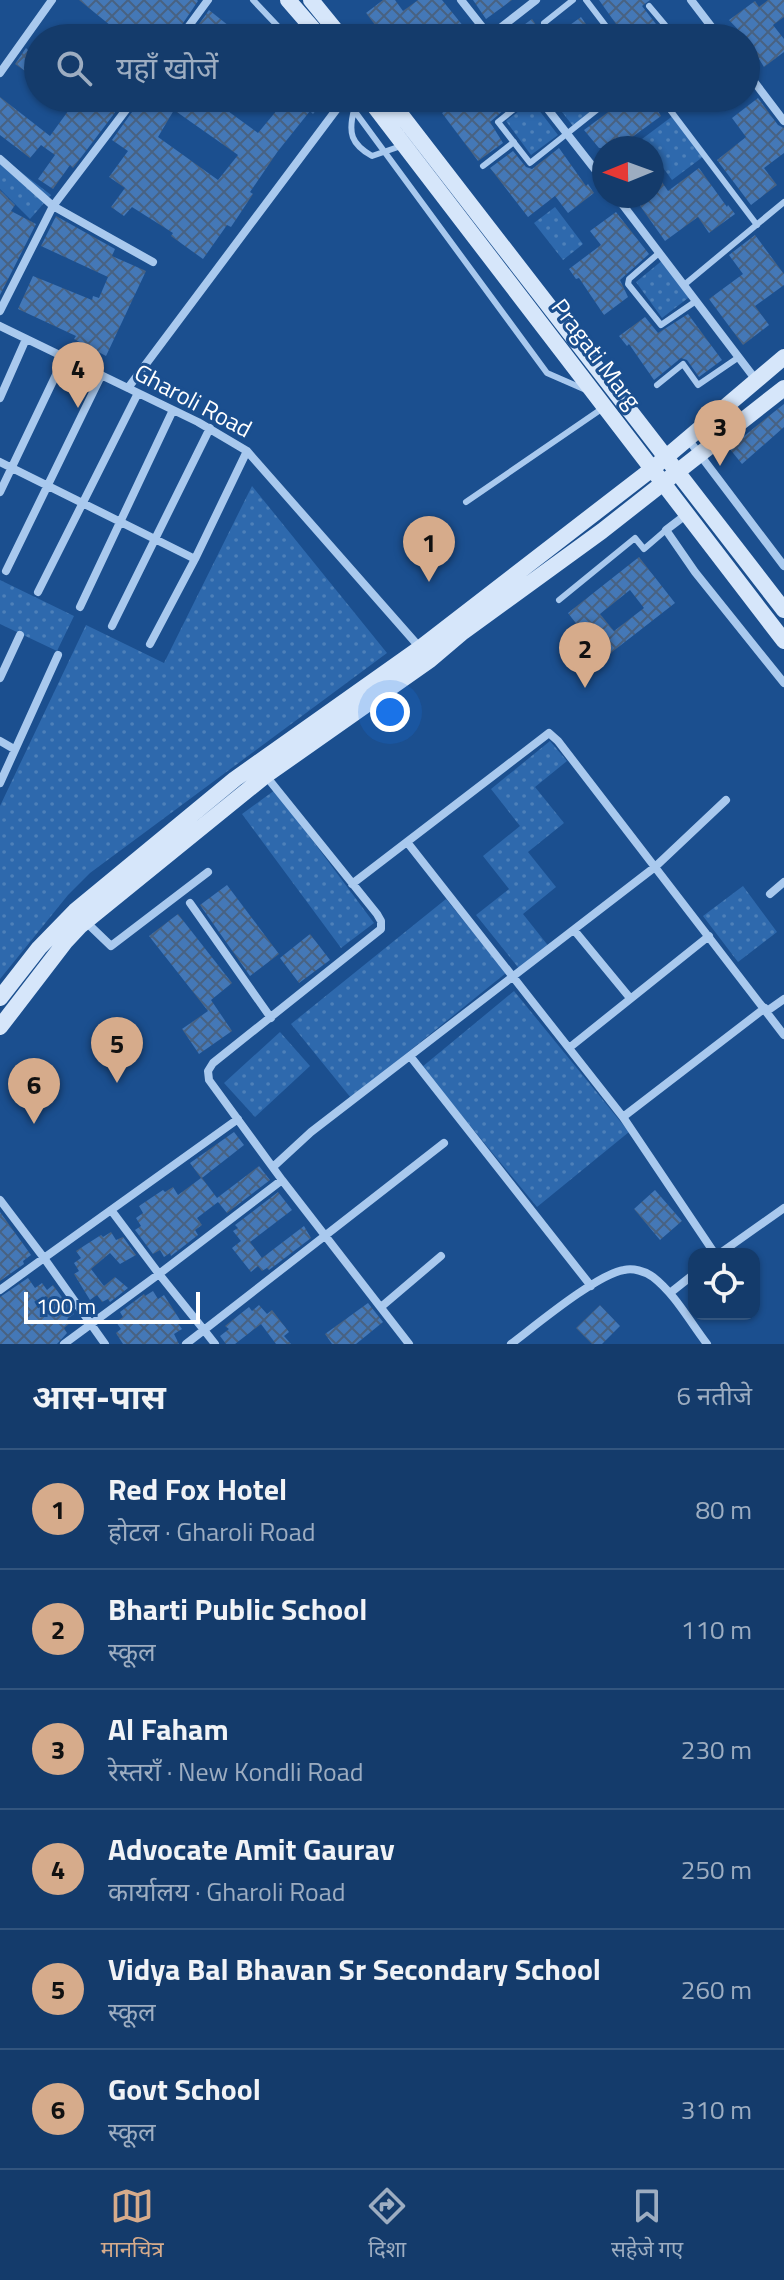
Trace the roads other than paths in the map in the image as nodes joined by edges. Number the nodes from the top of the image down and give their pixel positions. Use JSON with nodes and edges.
{"nodes":[{"id":1,"x":52,"y":0,"type":"edge"},
{"id":2,"x":208,"y":0,"type":"edge"},
{"id":3,"x":253,"y":0,"type":"edge"},
{"id":4,"x":288,"y":0,"type":"edge"},
{"id":5,"x":311,"y":0,"type":"edge"},
{"id":6,"x":461,"y":0,"type":"edge"},
{"id":7,"x":536,"y":0,"type":"edge"},
{"id":8,"x":573,"y":0,"type":"edge"},
{"id":9,"x":586,"y":0,"type":"edge"},
{"id":10,"x":691,"y":0,"type":"edge"},
{"id":11,"x":649,"y":6,"type":"dead end"},
{"id":12,"x":544,"y":23,"type":"dead end"},
{"id":13,"x":35,"y":24,"type":"edge"},
{"id":14,"x":190,"y":24,"type":"edge"},
{"id":15,"x":276,"y":24,"type":"edge"},
{"id":16,"x":309,"y":24,"type":"edge"},
{"id":17,"x":331,"y":24,"type":"edge"},
{"id":18,"x":480,"y":24,"type":"edge"},
{"id":19,"x":507,"y":24,"type":"edge"},
{"id":20,"x":604,"y":24,"type":"edge"},
{"id":21,"x":664,"y":24,"type":"edge"},
{"id":22,"x":709,"y":24,"type":"edge"},
{"id":23,"x":24,"y":39,"type":"edge"},
{"id":24,"x":0,"y":73,"type":"edge"},
{"id":25,"x":760,"y":89,"type":"edge"},
{"id":26,"x":124,"y":112,"type":"edge"},
{"id":27,"x":335,"y":112,"type":"edge"},
{"id":28,"x":354,"y":112,"type":"edge"},
{"id":29,"x":355,"y":112,"type":"edge"},
{"id":30,"x":379,"y":112,"type":"edge"},
{"id":31,"x":399,"y":112,"type":"edge"},
{"id":32,"x":510,"y":112,"type":"edge"},
{"id":33,"x":550,"y":112,"type":"edge"},
{"id":34,"x":594,"y":112,"type":"edge"},
{"id":35,"x":672,"y":112,"type":"edge"},
{"id":36,"x":784,"y":121,"type":"edge"},
{"id":37,"x":567,"y":133,"type":"junction"},
{"id":38,"x":514,"y":142,"type":"junction"},
{"id":39,"x":404,"y":145,"type":"junction"},
{"id":40,"x":385,"y":152,"type":"junction"},
{"id":41,"x":0,"y":159,"type":"edge"},
{"id":42,"x":592,"y":165,"type":"edge"},
{"id":43,"x":483,"y":166,"type":"dead end"},
{"id":44,"x":784,"y":202,"type":"edge"},
{"id":45,"x":53,"y":206,"type":"junction"},
{"id":46,"x":625,"y":208,"type":"edge"},
{"id":47,"x":757,"y":225,"type":"junction"},
{"id":48,"x":659,"y":253,"type":"junction"},
{"id":49,"x":153,"y":262,"type":"dead end"},
{"id":50,"x":684,"y":285,"type":"junction"},
{"id":51,"x":696,"y":301,"type":"junction"},
{"id":52,"x":0,"y":311,"type":"edge"},
{"id":53,"x":0,"y":326,"type":"edge"},
{"id":54,"x":26,"y":339,"type":"junction"},
{"id":55,"x":739,"y":357,"type":"junction"},
{"id":56,"x":784,"y":357,"type":"edge"},
{"id":57,"x":64,"y":358,"type":"junction"},
{"id":58,"x":101,"y":376,"type":"junction"},
{"id":59,"x":756,"y":380,"type":"junction"},
{"id":60,"x":657,"y":385,"type":"dead end"},
{"id":61,"x":128,"y":388,"type":"junction"},
{"id":62,"x":138,"y":393,"type":"junction"},
{"id":63,"x":781,"y":397,"type":"edge"},
{"id":64,"x":0,"y":398,"type":"edge"},
{"id":65,"x":601,"y":400,"type":"junction"},
{"id":66,"x":173,"y":410,"type":"junction"},
{"id":67,"x":210,"y":428,"type":"junction"},
{"id":68,"x":687,"y":438,"type":"junction"},
{"id":69,"x":247,"y":451,"type":"junction"},
{"id":70,"x":699,"y":454,"type":"junction"},
{"id":71,"x":666,"y":458,"type":"junction"},
{"id":72,"x":0,"y":462,"type":"edge"},
{"id":73,"x":11,"y":467,"type":"junction"},
{"id":74,"x":677,"y":471,"type":"junction"},
{"id":75,"x":658,"y":476,"type":"junction"},
{"id":76,"x":47,"y":485,"type":"junction"},
{"id":77,"x":0,"y":492,"type":"edge"},
{"id":78,"x":466,"y":502,"type":"dead end"},
{"id":79,"x":83,"y":503,"type":"junction"},
{"id":80,"x":687,"y":514,"type":"junction"},
{"id":81,"x":121,"y":521,"type":"junction"},
{"id":82,"x":666,"y":530,"type":"junction"},
{"id":83,"x":155,"y":538,"type":"junction"},
{"id":84,"x":195,"y":559,"type":"junction"},
{"id":85,"x":784,"y":566,"type":"edge"},
{"id":86,"x":6,"y":571,"type":"dead end"},
{"id":87,"x":38,"y":592,"type":"dead end"},
{"id":88,"x":559,"y":600,"type":"dead end"},
{"id":89,"x":80,"y":607,"type":"dead end"},
{"id":90,"x":784,"y":610,"type":"edge"},
{"id":91,"x":112,"y":626,"type":"dead end"},
{"id":92,"x":20,"y":635,"type":"dead end"},
{"id":93,"x":784,"y":641,"type":"edge"},
{"id":94,"x":150,"y":644,"type":"dead end"},
{"id":95,"x":425,"y":654,"type":"junction"},
{"id":96,"x":58,"y":655,"type":"dead end"},
{"id":97,"x":0,"y":678,"type":"edge"},
{"id":98,"x":784,"y":683,"type":"edge"},
{"id":99,"x":0,"y":741,"type":"edge"},
{"id":100,"x":14,"y":749,"type":"junction"},
{"id":101,"x":262,"y":768,"type":"junction"},
{"id":102,"x":0,"y":783,"type":"edge"},
{"id":103,"x":726,"y":800,"type":"dead end"},
{"id":104,"x":407,"y":842,"type":"junction"},
{"id":105,"x":655,"y":867,"type":"junction"},
{"id":106,"x":208,"y":872,"type":"dead end"},
{"id":107,"x":784,"y":882,"type":"edge"},
{"id":108,"x":352,"y":884,"type":"junction"},
{"id":109,"x":770,"y":894,"type":"dead end"},
{"id":110,"x":190,"y":903,"type":"dead end"},
{"id":111,"x":86,"y":922,"type":"junction"},
{"id":112,"x":574,"y":930,"type":"junction"},
{"id":113,"x":709,"y":936,"type":"junction"},
{"id":114,"x":513,"y":977,"type":"junction"},
{"id":115,"x":0,"y":998,"type":"edge"},
{"id":116,"x":630,"y":998,"type":"junction"},
{"id":117,"x":784,"y":999,"type":"edge"},
{"id":118,"x":766,"y":1010,"type":"junction"},
{"id":119,"x":271,"y":1018,"type":"junction"},
{"id":120,"x":0,"y":1027,"type":"edge"},
{"id":121,"x":784,"y":1035,"type":"edge"},
{"id":122,"x":569,"y":1048,"type":"junction"},
{"id":123,"x":410,"y":1056,"type":"junction"},
{"id":124,"x":623,"y":1117,"type":"junction"},
{"id":125,"x":238,"y":1119,"type":"junction"},
{"id":126,"x":444,"y":1143,"type":"dead end"},
{"id":127,"x":273,"y":1167,"type":"junction"},
{"id":128,"x":282,"y":1180,"type":"junction"},
{"id":129,"x":0,"y":1200,"type":"edge"},
{"id":130,"x":784,"y":1208,"type":"edge"},
{"id":131,"x":111,"y":1210,"type":"junction"},
{"id":132,"x":327,"y":1235,"type":"junction"},
{"id":133,"x":713,"y":1248,"type":"edge"},
{"id":134,"x":726,"y":1248,"type":"edge"},
{"id":135,"x":441,"y":1256,"type":"dead end"},
{"id":136,"x":44,"y":1258,"type":"junction"},
{"id":137,"x":159,"y":1274,"type":"junction"},
{"id":138,"x":688,"y":1279,"type":"edge"},
{"id":139,"x":591,"y":1286,"type":"junction"},
{"id":140,"x":0,"y":1290,"type":"edge"},
{"id":141,"x":670,"y":1293,"type":"junction"},
{"id":142,"x":381,"y":1307,"type":"junction"},
{"id":143,"x":91,"y":1323,"type":"junction"},
{"id":144,"x":204,"y":1330,"type":"junction"},
{"id":145,"x":64,"y":1344,"type":"edge"},
{"id":146,"x":105,"y":1344,"type":"edge"},
{"id":147,"x":186,"y":1344,"type":"edge"},
{"id":148,"x":215,"y":1344,"type":"edge"},
{"id":149,"x":409,"y":1344,"type":"edge"},
{"id":150,"x":511,"y":1344,"type":"edge"},
{"id":151,"x":707,"y":1344,"type":"edge"}],
"edges":[{"from":1,"to":13,"type":"street"},
{"from":2,"to":14,"type":"street"},
{"from":3,"to":15,"type":"lane"},
{"from":4,"to":16,"type":"street"},
{"from":5,"to":17,"type":"street"},
{"from":6,"to":18,"type":"street"},
{"from":7,"to":19,"type":"street"},
{"from":8,"to":12,"type":"lane"},
{"from":9,"to":20,"type":"lane"},
{"from":10,"to":22,"type":"street"},
{"from":11,"to":21,"type":"lane"},
{"from":23,"to":24,"type":"street"},
{"from":25,"to":36,"type":"street"},
{"from":26,"to":45,"type":"street"},
{"from":27,"to":61,"type":"street"},
{"from":28,"to":40,"type":"lane"},
{"from":29,"to":40,"type":"lane"},
{"from":30,"to":39,"type":"street","name":"Pragati Marg"},
{"from":31,"to":71,"type":"street","name":"Pragati Marg"},
{"from":32,"to":38,"type":"lane"},
{"from":33,"to":37,"type":"street"},
{"from":34,"to":37,"type":"lane"},
{"from":35,"to":47,"type":"lane"},
{"from":37,"to":38,"type":"lane"},
{"from":37,"to":42,"type":"street"},
{"from":38,"to":43,"type":"lane"},
{"from":39,"to":40,"type":"lane"},
{"from":39,"to":65,"type":"street","name":"Pragati Marg"},
{"from":40,"to":65,"type":"lane"},
{"from":41,"to":45,"type":"street"},
{"from":44,"to":47,"type":"lane"},
{"from":45,"to":49,"type":"street"},
{"from":45,"to":52,"type":"street"},
{"from":46,"to":48,"type":"street"},
{"from":47,"to":50,"type":"lane"},
{"from":48,"to":50,"type":"street"},
{"from":48,"to":51,"type":"lane"},
{"from":50,"to":51,"type":"street"},
{"from":51,"to":55,"type":"street"},
{"from":53,"to":54,"type":"street","name":"Gharoli Road"},
{"from":54,"to":57,"type":"street","name":"Gharoli Road"},
{"from":54,"to":64,"type":"street"},
{"from":55,"to":59,"type":"street"},
{"from":55,"to":60,"type":"lane"},
{"from":56,"to":59,"type":"street"},
{"from":57,"to":58,"type":"street","name":"Gharoli Road"},
{"from":57,"to":73,"type":"street"},
{"from":58,"to":61,"type":"street","name":"Gharoli Road"},
{"from":58,"to":76,"type":"street"},
{"from":59,"to":68,"type":"street"},
{"from":61,"to":62,"type":"street","name":"Gharoli Road"},
{"from":62,"to":66,"type":"street","name":"Gharoli Road"},
{"from":62,"to":79,"type":"street"},
{"from":63,"to":70,"type":"street"},
{"from":65,"to":75,"type":"street","name":"Pragati Marg"},
{"from":65,"to":78,"type":"lane"},
{"from":66,"to":67,"type":"street","name":"Gharoli Road"},
{"from":66,"to":81,"type":"street"},
{"from":67,"to":69,"type":"street","name":"Gharoli Road"},
{"from":67,"to":83,"type":"street"},
{"from":68,"to":70,"type":"street"},
{"from":68,"to":71,"type":"street"},
{"from":69,"to":84,"type":"street"},
{"from":69,"to":95,"type":"street","name":"Gharoli Road"},
{"from":70,"to":74,"type":"street"},
{"from":70,"to":85,"type":"street"},
{"from":71,"to":74,"type":"street","name":"Pragati Marg"},
{"from":71,"to":75,"type":"street"},
{"from":72,"to":73,"type":"street"},
{"from":73,"to":76,"type":"street"},
{"from":73,"to":77,"type":"street"},
{"from":74,"to":75,"type":"street"},
{"from":74,"to":90,"type":"street","name":"Pragati Marg"},
{"from":75,"to":80,"type":"street","name":"Pragati Marg"},
{"from":75,"to":95,"type":"street"},
{"from":76,"to":79,"type":"street"},
{"from":76,"to":86,"type":"street"},
{"from":79,"to":81,"type":"street"},
{"from":79,"to":87,"type":"street"},
{"from":80,"to":82,"type":"street"},
{"from":80,"to":93,"type":"street","name":"Pragati Marg"},
{"from":81,"to":83,"type":"street"},
{"from":81,"to":89,"type":"street"},
{"from":82,"to":88,"type":"lane"},
{"from":82,"to":98,"type":"street"},
{"from":83,"to":84,"type":"street"},
{"from":83,"to":91,"type":"street"},
{"from":84,"to":94,"type":"street"},
{"from":92,"to":97,"type":"street"},
{"from":95,"to":101,"type":"street"},
{"from":96,"to":100,"type":"street"},
{"from":99,"to":100,"type":"street"},
{"from":100,"to":102,"type":"street"},
{"from":101,"to":108,"type":"street"},
{"from":101,"to":111,"type":"street"},
{"from":101,"to":115,"type":"street"},
{"from":103,"to":105,"type":"street"},
{"from":104,"to":105,"type":"street"},
{"from":104,"to":108,"type":"street"},
{"from":104,"to":114,"type":"street"},
{"from":105,"to":112,"type":"street"},
{"from":105,"to":113,"type":"street"},
{"from":106,"to":111,"type":"street"},
{"from":107,"to":109,"type":"street"},
{"from":108,"to":119,"type":"street"},
{"from":110,"to":119,"type":"street"},
{"from":111,"to":120,"type":"street"},
{"from":112,"to":114,"type":"street"},
{"from":112,"to":116,"type":"street"},
{"from":113,"to":116,"type":"street"},
{"from":113,"to":118,"type":"street"},
{"from":114,"to":122,"type":"street"},
{"from":114,"to":123,"type":"street"},
{"from":116,"to":122,"type":"street"},
{"from":117,"to":118,"type":"street"},
{"from":118,"to":121,"type":"street"},
{"from":118,"to":124,"type":"street"},
{"from":119,"to":125,"type":"street"},
{"from":122,"to":124,"type":"street"},
{"from":123,"to":127,"type":"street"},
{"from":123,"to":139,"type":"street"},
{"from":124,"to":133,"type":"street"},
{"from":125,"to":127,"type":"street"},
{"from":125,"to":131,"type":"street"},
{"from":126,"to":132,"type":"street"},
{"from":127,"to":128,"type":"street"},
{"from":128,"to":132,"type":"street"},
{"from":128,"to":137,"type":"street"},
{"from":129,"to":136,"type":"street"},
{"from":130,"to":134,"type":"street"},
{"from":131,"to":136,"type":"street"},
{"from":131,"to":137,"type":"street"},
{"from":132,"to":142,"type":"street"},
{"from":132,"to":144,"type":"street"},
{"from":135,"to":142,"type":"street"},
{"from":136,"to":140,"type":"street"},
{"from":136,"to":143,"type":"street"},
{"from":137,"to":143,"type":"street"},
{"from":137,"to":144,"type":"street"},
{"from":138,"to":141,"type":"street"},
{"from":139,"to":141,"type":"street"},
{"from":139,"to":150,"type":"street"},
{"from":141,"to":151,"type":"street"},
{"from":142,"to":149,"type":"street"},
{"from":143,"to":145,"type":"street"},
{"from":143,"to":146,"type":"street"},
{"from":144,"to":147,"type":"street"},
{"from":144,"to":148,"type":"street"}]}
